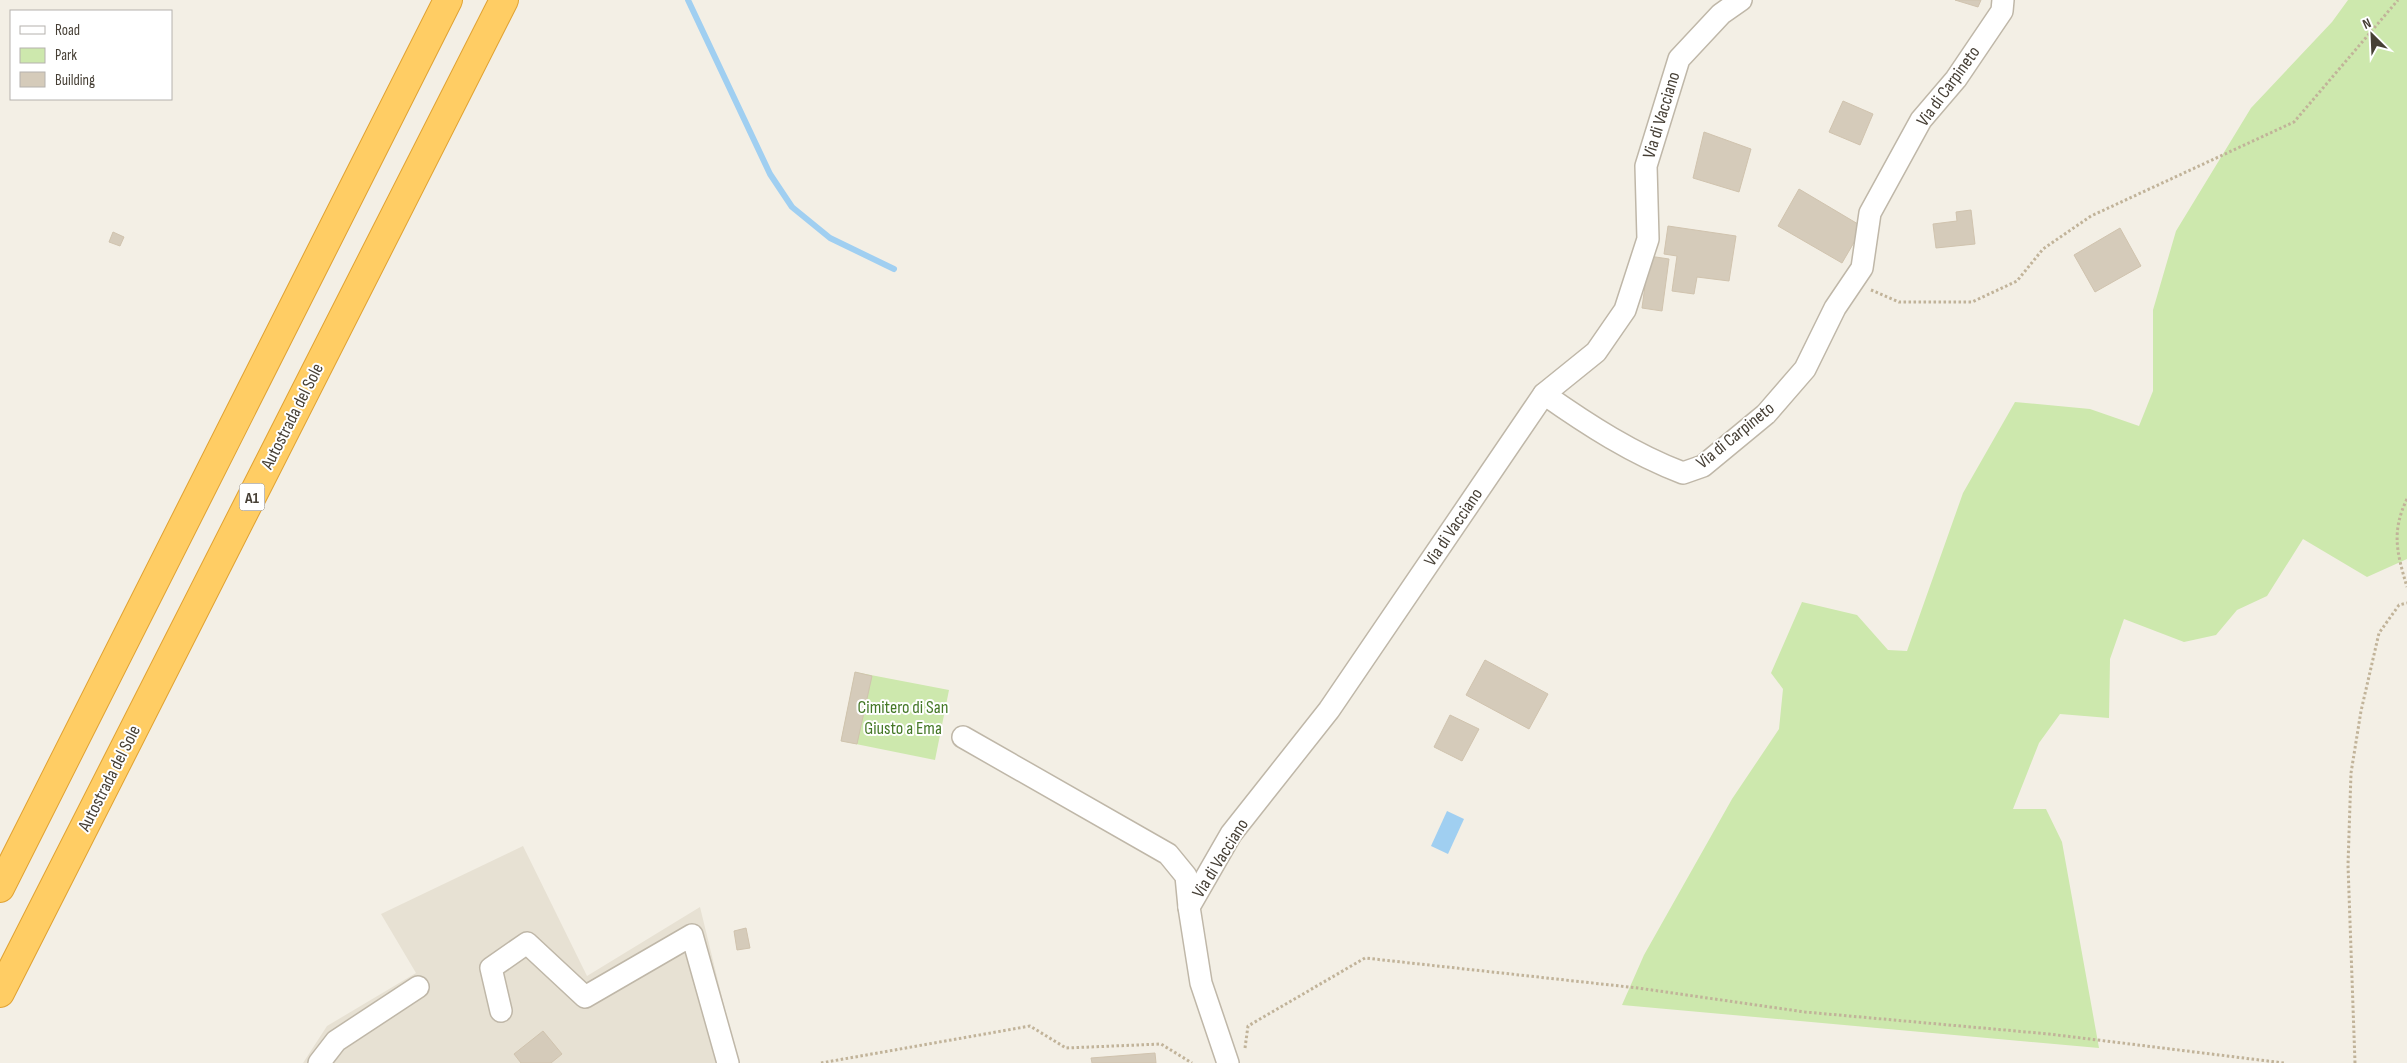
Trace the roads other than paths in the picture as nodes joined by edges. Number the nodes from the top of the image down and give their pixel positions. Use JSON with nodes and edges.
{"nodes":[{"id":1,"x":448,"y":0,"type":"edge"},
{"id":2,"x":504,"y":0,"type":"edge"},
{"id":3,"x":1741,"y":0,"type":"edge"},
{"id":4,"x":2004,"y":0,"type":"edge"},
{"id":5,"x":1544,"y":394,"type":"junction"},
{"id":6,"x":963,"y":737,"type":"dead end"},
{"id":7,"x":0,"y":888,"type":"edge"},
{"id":8,"x":1189,"y":907,"type":"junction"},
{"id":9,"x":418,"y":987,"type":"dead end"},
{"id":10,"x":0,"y":993,"type":"edge"},
{"id":11,"x":501,"y":1011,"type":"dead end"},
{"id":12,"x":1236,"y":1058,"type":"edge"},
{"id":13,"x":319,"y":1063,"type":"edge"},
{"id":14,"x":728,"y":1063,"type":"edge"}],
"edges":[{"from":1,"to":7,"type":"highway"},
{"from":2,"to":10,"type":"highway","name":"Autostrada del Sole","number":"A1"},
{"from":3,"to":5,"type":"street","name":"Via di Vacciano"},
{"from":4,"to":5,"type":"street","name":"Via di Carpineto"},
{"from":5,"to":8,"type":"street","name":"Via di Vacciano"},
{"from":6,"to":8,"type":"street"},
{"from":8,"to":12,"type":"street","name":"Via di Vacciano"},
{"from":9,"to":13,"type":"street"},
{"from":11,"to":14,"type":"street"}]}
